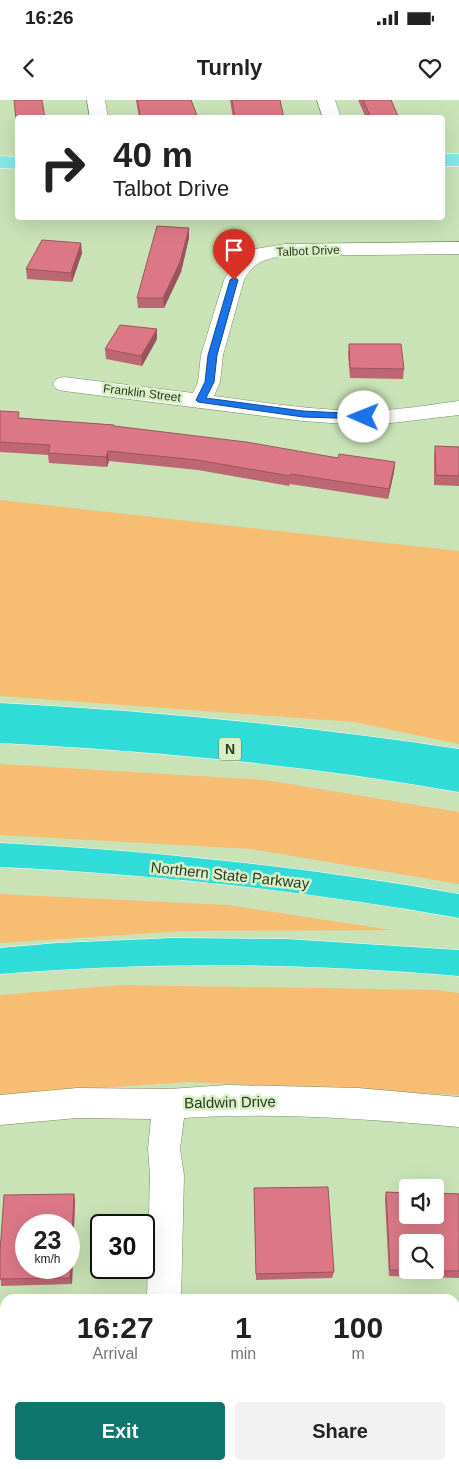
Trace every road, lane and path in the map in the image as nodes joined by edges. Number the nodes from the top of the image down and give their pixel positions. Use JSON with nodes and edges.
{"nodes":[{"id":1,"x":96,"y":100,"type":"edge"},
{"id":2,"x":326,"y":100,"type":"edge"},
{"id":3,"x":98,"y":115,"type":"edge"},
{"id":4,"x":331,"y":115,"type":"edge"},
{"id":5,"x":445,"y":160,"type":"edge"},
{"id":6,"x":459,"y":160,"type":"edge"},
{"id":7,"x":0,"y":162,"type":"edge"},
{"id":8,"x":15,"y":163,"type":"edge"},
{"id":9,"x":459,"y":248,"type":"edge"},
{"id":10,"x":64,"y":384,"type":"dead end"},
{"id":11,"x":201,"y":400,"type":"junction"},
{"id":12,"x":459,"y":408,"type":"edge"},
{"id":13,"x":0,"y":713,"type":"edge"},
{"id":14,"x":0,"y":733,"type":"edge"},
{"id":15,"x":459,"y":760,"type":"edge"},
{"id":16,"x":459,"y":781,"type":"edge"},
{"id":17,"x":0,"y":855,"type":"edge"},
{"id":18,"x":459,"y":906,"type":"edge"},
{"id":19,"x":0,"y":961,"type":"edge"},
{"id":20,"x":459,"y":963,"type":"edge"},
{"id":21,"x":170,"y":1104,"type":"junction"},
{"id":22,"x":0,"y":1110,"type":"edge"},
{"id":23,"x":459,"y":1112,"type":"edge"},
{"id":24,"x":164,"y":1294,"type":"edge"}],
"edges":[{"from":1,"to":3,"type":"street"},
{"from":2,"to":4,"type":"street"},
{"from":5,"to":6,"type":"main road"},
{"from":7,"to":8,"type":"main road"},
{"from":9,"to":11,"type":"street","name":"Talbot Drive"},
{"from":10,"to":11,"type":"street","name":"Franklin Street"},
{"from":11,"to":12,"type":"street","name":"Franklin Street"},
{"from":13,"to":15,"type":"highway"},
{"from":14,"to":16,"type":"highway","number":"N"},
{"from":17,"to":18,"type":"highway","name":"Northern State Parkway"},
{"from":19,"to":20,"type":"highway"},
{"from":21,"to":22,"type":"street","name":"Baldwin Drive"},
{"from":21,"to":23,"type":"street","name":"Baldwin Drive"},
{"from":21,"to":24,"type":"street"}]}
